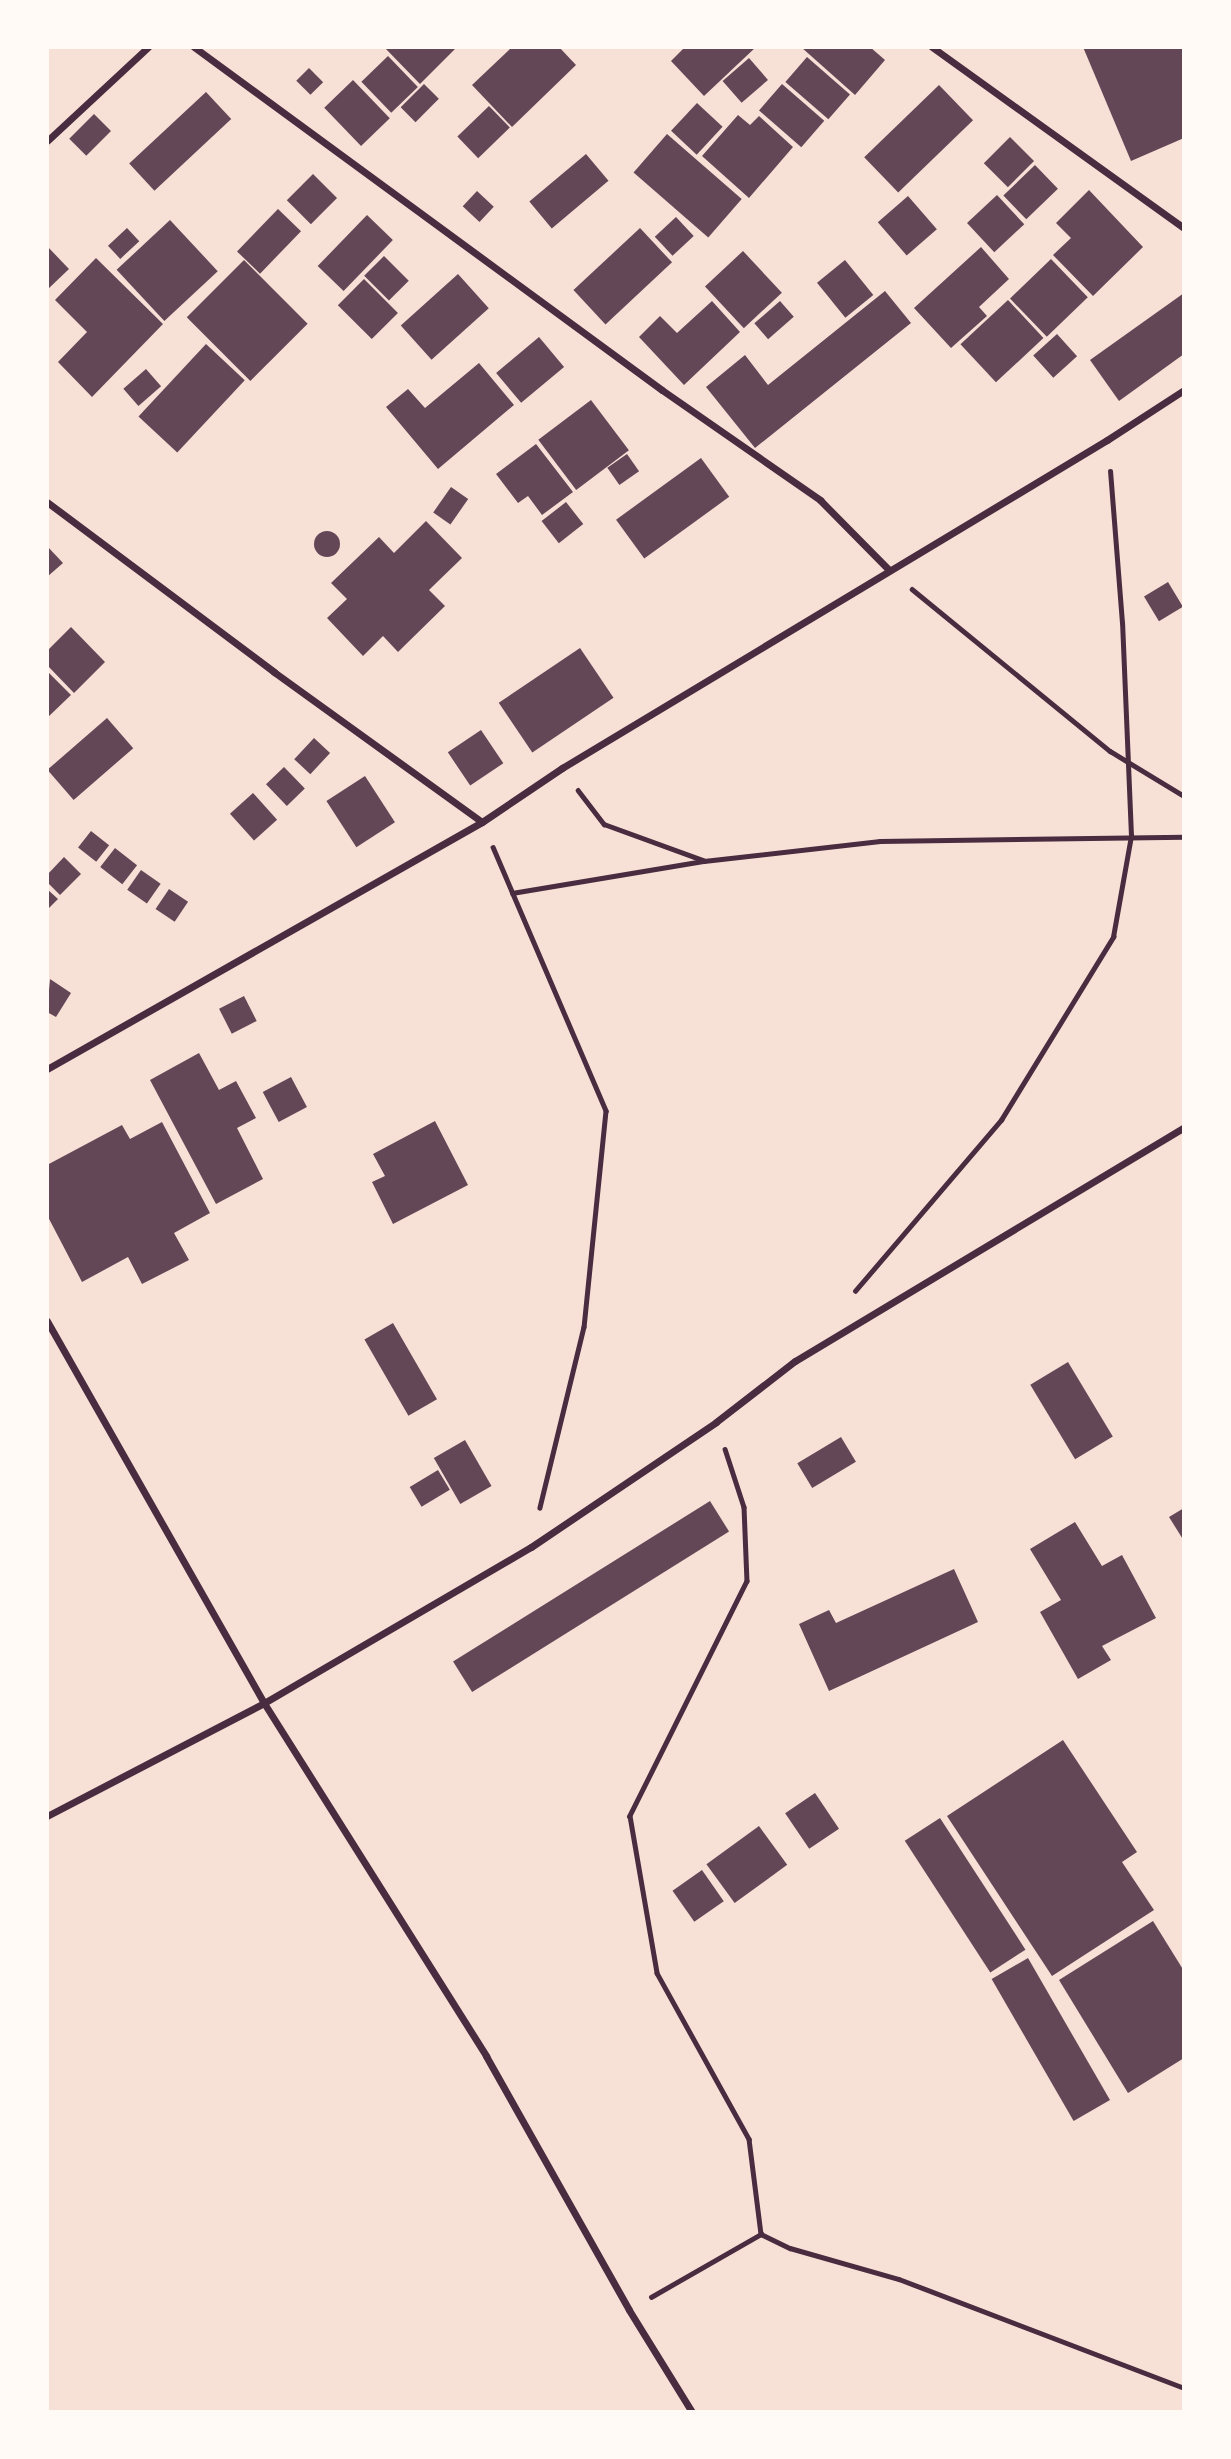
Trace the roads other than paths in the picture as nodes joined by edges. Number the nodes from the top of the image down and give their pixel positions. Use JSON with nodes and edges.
{"nodes":[{"id":1,"x":148,"y":47,"type":"edge"},
{"id":2,"x":194,"y":47,"type":"edge"},
{"id":3,"x":932,"y":47,"type":"edge"},
{"id":4,"x":47,"y":142,"type":"edge"},
{"id":5,"x":1184,"y":228,"type":"edge"},
{"id":6,"x":1184,"y":390,"type":"edge"},
{"id":7,"x":47,"y":502,"type":"edge"},
{"id":8,"x":889,"y":570,"type":"junction"},
{"id":9,"x":482,"y":822,"type":"junction"},
{"id":10,"x":47,"y":1069,"type":"edge"},
{"id":11,"x":1184,"y":1127,"type":"edge"},
{"id":12,"x":47,"y":1321,"type":"edge"},
{"id":13,"x":264,"y":1703,"type":"junction"},
{"id":14,"x":47,"y":1816,"type":"edge"},
{"id":15,"x":692,"y":2412,"type":"edge"}],
"edges":[{"from":1,"to":4,"type":"street"},
{"from":2,"to":8,"type":"street"},
{"from":3,"to":5,"type":"street"},
{"from":6,"to":8,"type":"street"},
{"from":7,"to":9,"type":"street"},
{"from":8,"to":9,"type":"street"},
{"from":9,"to":10,"type":"street"},
{"from":11,"to":13,"type":"street"},
{"from":12,"to":13,"type":"street"},
{"from":13,"to":14,"type":"street"},
{"from":13,"to":15,"type":"street"}]}
